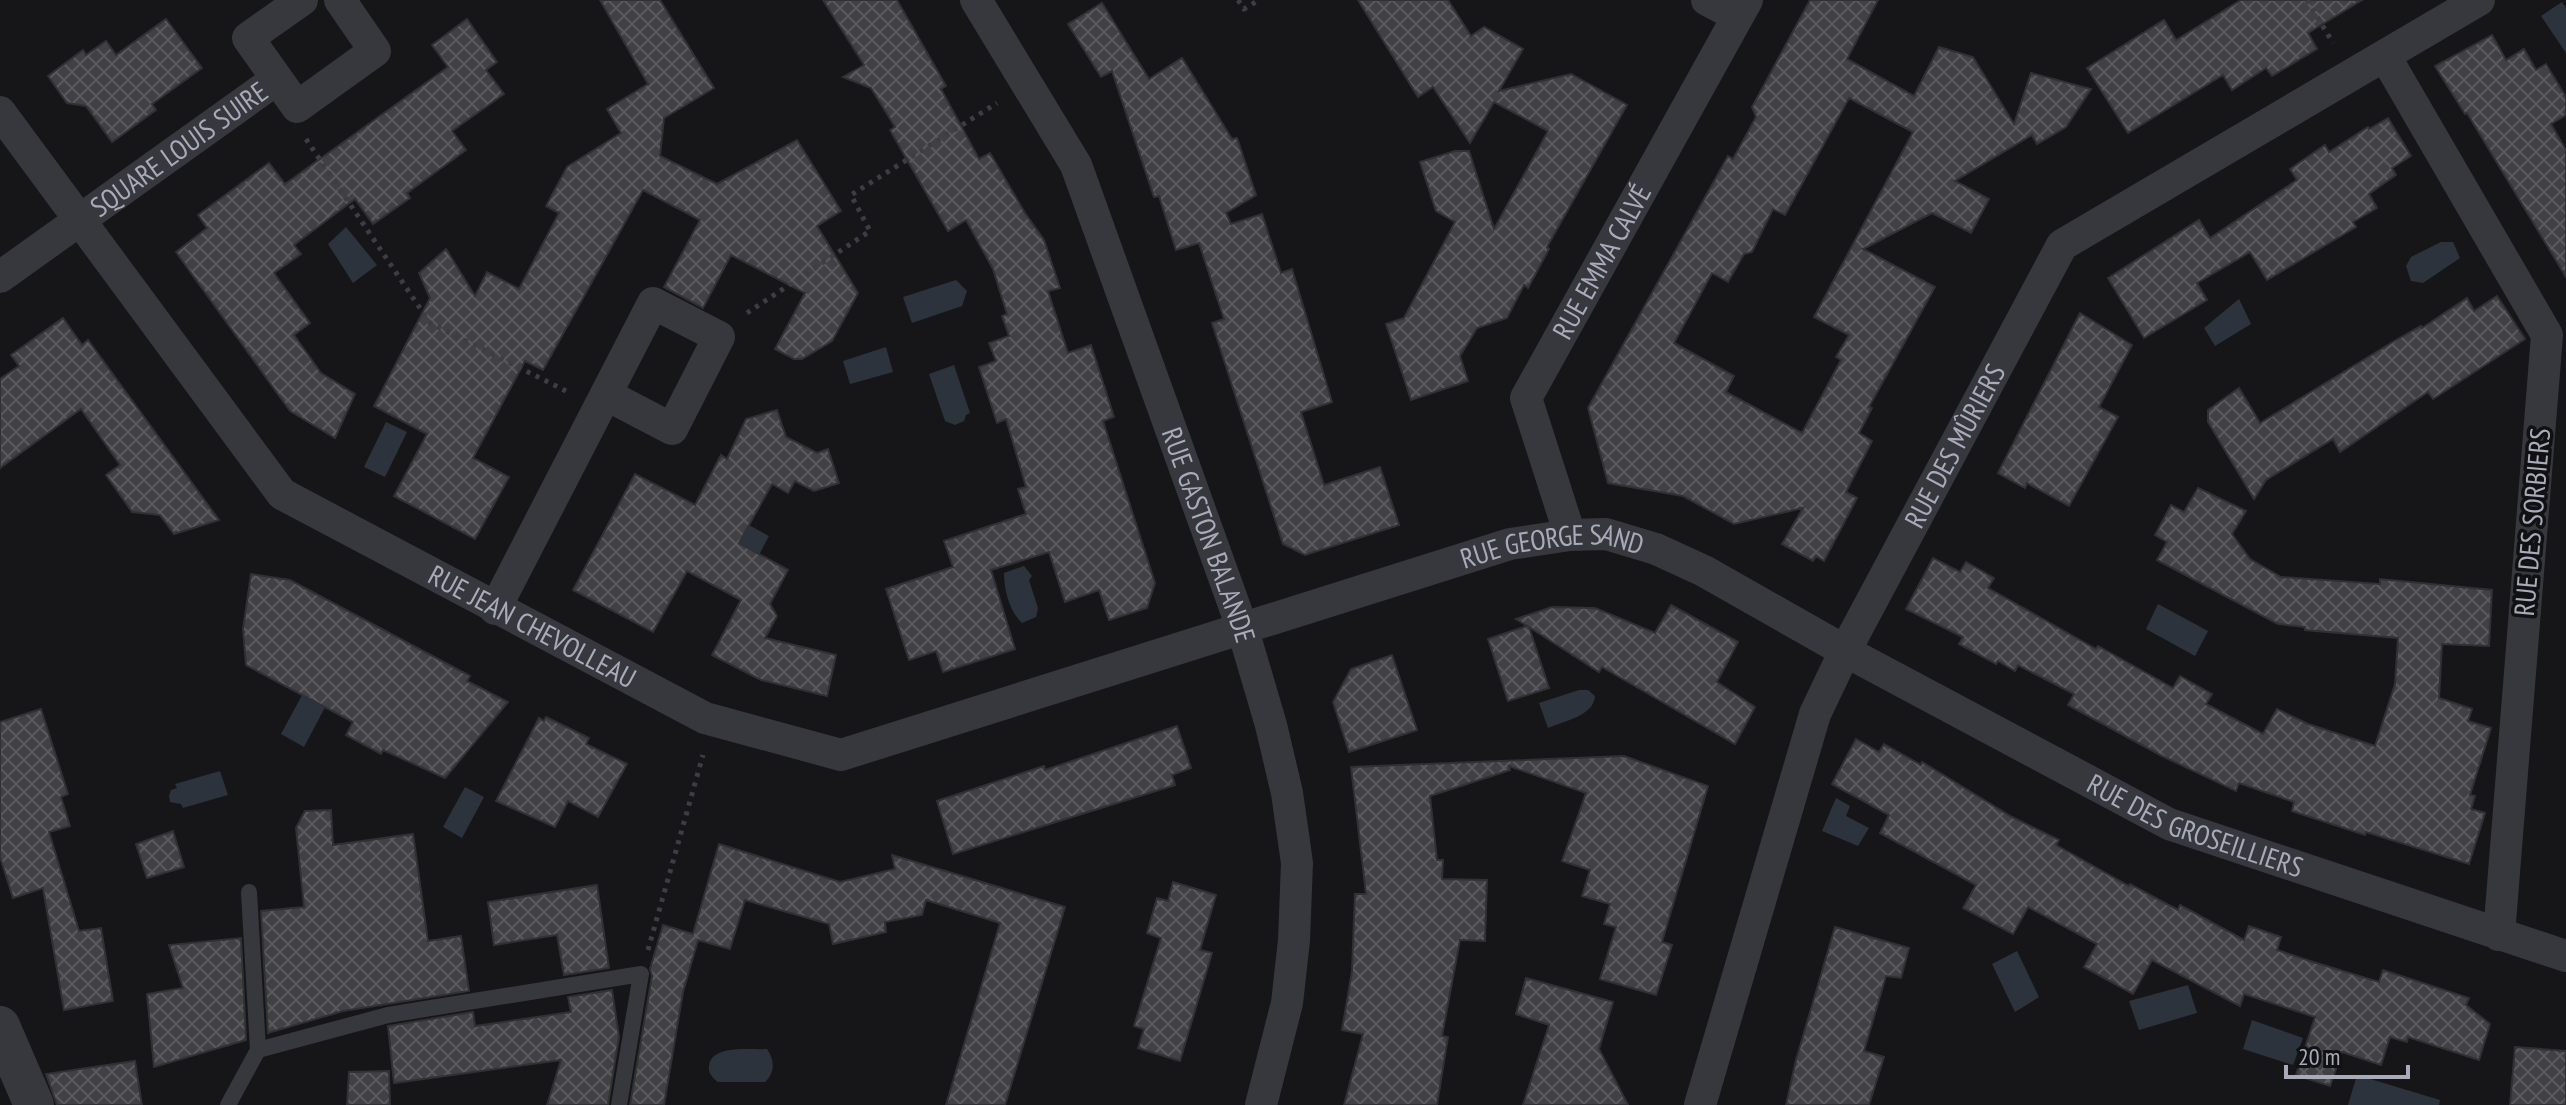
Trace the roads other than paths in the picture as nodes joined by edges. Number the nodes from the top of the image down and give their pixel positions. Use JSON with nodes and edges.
{"nodes":[{"id":1,"x":302,"y":0,"type":"edge"},
{"id":2,"x":340,"y":0,"type":"edge"},
{"id":3,"x":976,"y":0,"type":"edge"},
{"id":4,"x":1707,"y":0,"type":"edge"},
{"id":5,"x":2479,"y":0,"type":"edge"},
{"id":6,"x":1742,"y":8,"type":"edge"},
{"id":7,"x":2385,"y":56,"type":"junction"},
{"id":8,"x":277,"y":79,"type":"junction"},
{"id":9,"x":0,"y":112,"type":"edge"},
{"id":10,"x":80,"y":221,"type":"junction"},
{"id":11,"x":0,"y":277,"type":"edge"},
{"id":12,"x":603,"y":401,"type":"junction"},
{"id":13,"x":1570,"y":535,"type":"junction"},
{"id":14,"x":495,"y":609,"type":"junction"},
{"id":15,"x":1243,"y":630,"type":"junction"},
{"id":16,"x":1845,"y":651,"type":"junction"},
{"id":17,"x":249,"y":892,"type":"dead end"},
{"id":18,"x":2499,"y":935,"type":"junction"},
{"id":19,"x":2566,"y":956,"type":"edge"},
{"id":20,"x":0,"y":1026,"type":"edge"},
{"id":21,"x":258,"y":1050,"type":"junction"},
{"id":22,"x":34,"y":1105,"type":"edge"},
{"id":23,"x":228,"y":1105,"type":"edge"},
{"id":24,"x":619,"y":1105,"type":"edge"},
{"id":25,"x":1261,"y":1105,"type":"edge"},
{"id":26,"x":1700,"y":1105,"type":"edge"}],
"edges":[{"from":1,"to":8,"type":"street","name":"SQUARE LOUIS SUIRE"},
{"from":2,"to":8,"type":"street","name":"SQUARE LOUIS SUIRE"},
{"from":3,"to":15,"type":"street","name":"RUE GASTON BALANDE"},
{"from":4,"to":6,"type":"street"},
{"from":5,"to":7,"type":"street","name":"RUE DES MÛRIERS"},
{"from":6,"to":13,"type":"street","name":"RUE EMMA CALVÉ"},
{"from":7,"to":16,"type":"street","name":"RUE DES MÛRIERS"},
{"from":7,"to":18,"type":"street","name":"RUE DES SORBIERS"},
{"from":8,"to":10,"type":"street","name":"SQUARE LOUIS SUIRE"},
{"from":9,"to":10,"type":"street","name":"RUE JEAN CHEVOLLEAU"},
{"from":10,"to":11,"type":"street","name":"SQUARE LOUIS SUIRE"},
{"from":10,"to":14,"type":"street","name":"RUE JEAN CHEVOLLEAU"},
{"from":12,"to":12,"type":"street"},
{"from":12,"to":14,"type":"street"},
{"from":13,"to":15,"type":"street","name":"RUE GEORGE SAND"},
{"from":13,"to":16,"type":"street","name":"RUE GEORGE SAND"},
{"from":14,"to":15,"type":"street","name":"RUE JEAN CHEVOLLEAU"},
{"from":15,"to":25,"type":"street","name":"RUE GASTON BALANDE"},
{"from":16,"to":18,"type":"street","name":"RUE DES GROSEILLIERS"},
{"from":16,"to":26,"type":"street","name":"RUE DES MÛRIERS"},
{"from":17,"to":21,"type":"lane"},
{"from":18,"to":19,"type":"street","name":"RUE DES GROSEILLIERS"},
{"from":20,"to":22,"type":"street"},
{"from":21,"to":23,"type":"lane"},
{"from":21,"to":24,"type":"lane"}]}
